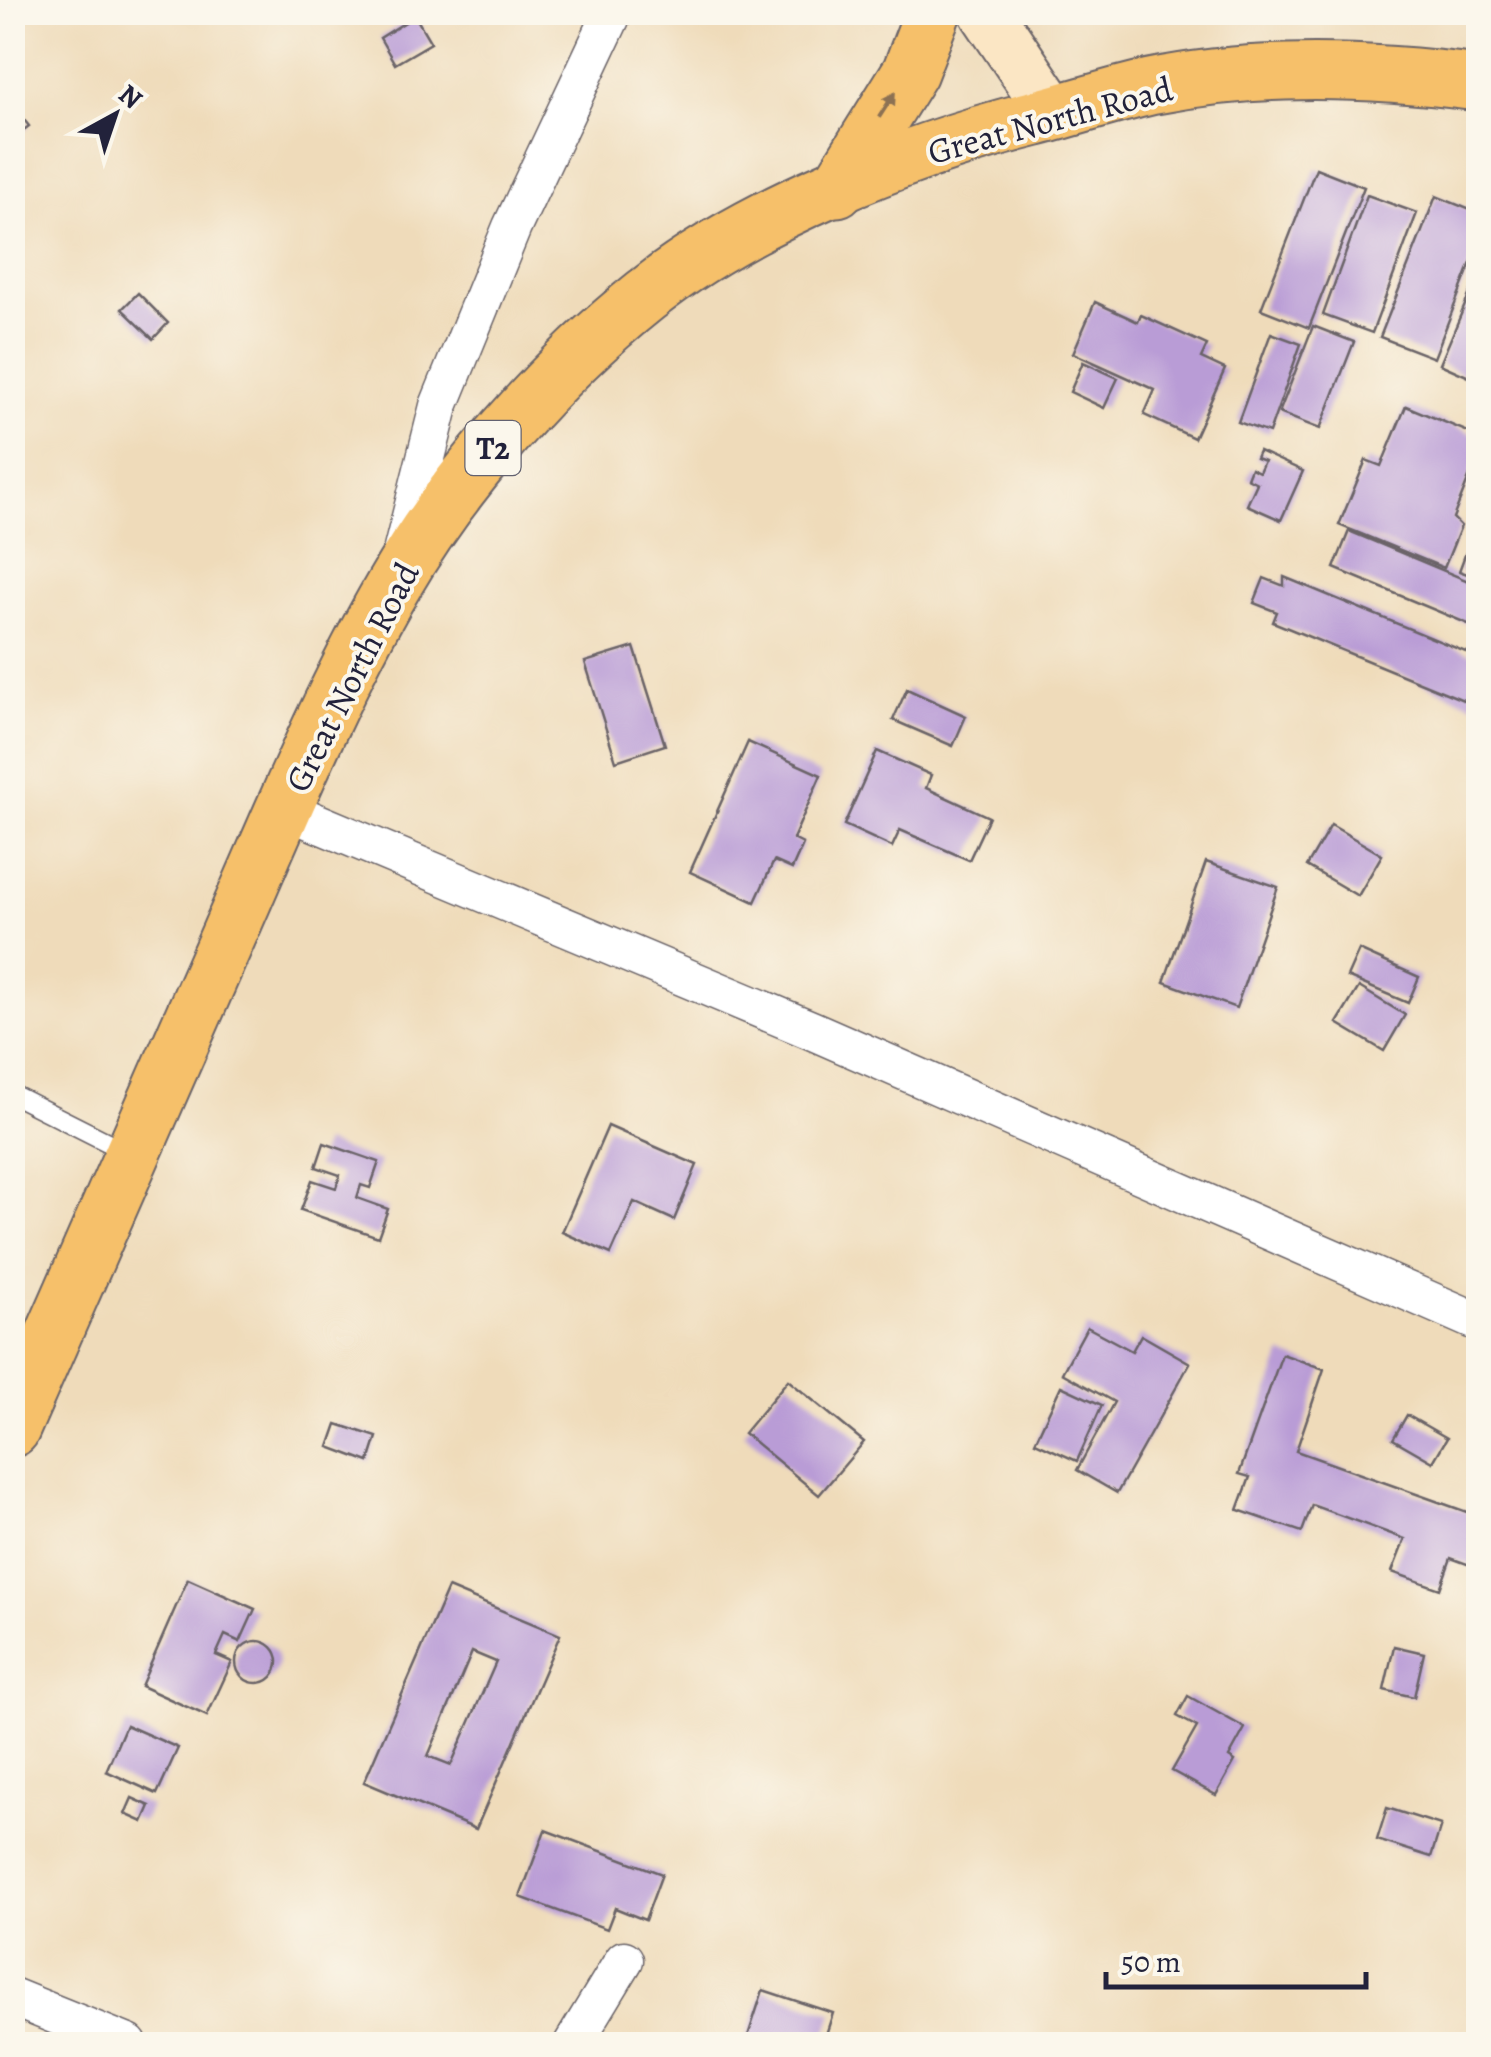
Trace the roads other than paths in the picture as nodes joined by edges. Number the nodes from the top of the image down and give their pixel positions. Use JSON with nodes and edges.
{"nodes":[{"id":1,"x":612,"y":12,"type":"edge"},
{"id":2,"x":933,"y":12,"type":"edge"},
{"id":3,"x":986,"y":12,"type":"edge"},
{"id":4,"x":1478,"y":83,"type":"edge"},
{"id":5,"x":1054,"y":113,"type":"junction"},
{"id":6,"x":837,"y":189,"type":"junction"},
{"id":7,"x":394,"y":584,"type":"junction"},
{"id":8,"x":284,"y":809,"type":"junction"},
{"id":9,"x":12,"y":1094,"type":"edge"},
{"id":10,"x":132,"y":1154,"type":"junction"},
{"id":11,"x":1478,"y":1322,"type":"edge"},
{"id":12,"x":12,"y":1428,"type":"edge"},
{"id":13,"x":624,"y":1960,"type":"dead end"},
{"id":14,"x":12,"y":1997,"type":"edge"},
{"id":15,"x":128,"y":2044,"type":"edge"},
{"id":16,"x":573,"y":2044,"type":"edge"}],
"edges":[{"from":1,"to":7,"type":"street"},
{"from":6,"to":2,"type":"highway","one_way":true},
{"from":3,"to":5,"type":"main road"},
{"from":4,"to":5,"type":"highway","name":"Great North Road","number":"T2"},
{"from":5,"to":6,"type":"highway","name":"Great North Road","number":"T2"},
{"from":6,"to":7,"type":"highway","name":"Great North Road","number":"T2"},
{"from":7,"to":8,"type":"highway","name":"Great North Road","number":"T2"},
{"from":8,"to":10,"type":"highway","name":"Great North Road","number":"T2"},
{"from":8,"to":11,"type":"street"},
{"from":9,"to":10,"type":"lane"},
{"from":10,"to":12,"type":"highway","name":"Great North Road","number":"T2"},
{"from":13,"to":16,"type":"street"},
{"from":14,"to":15,"type":"street"}]}
